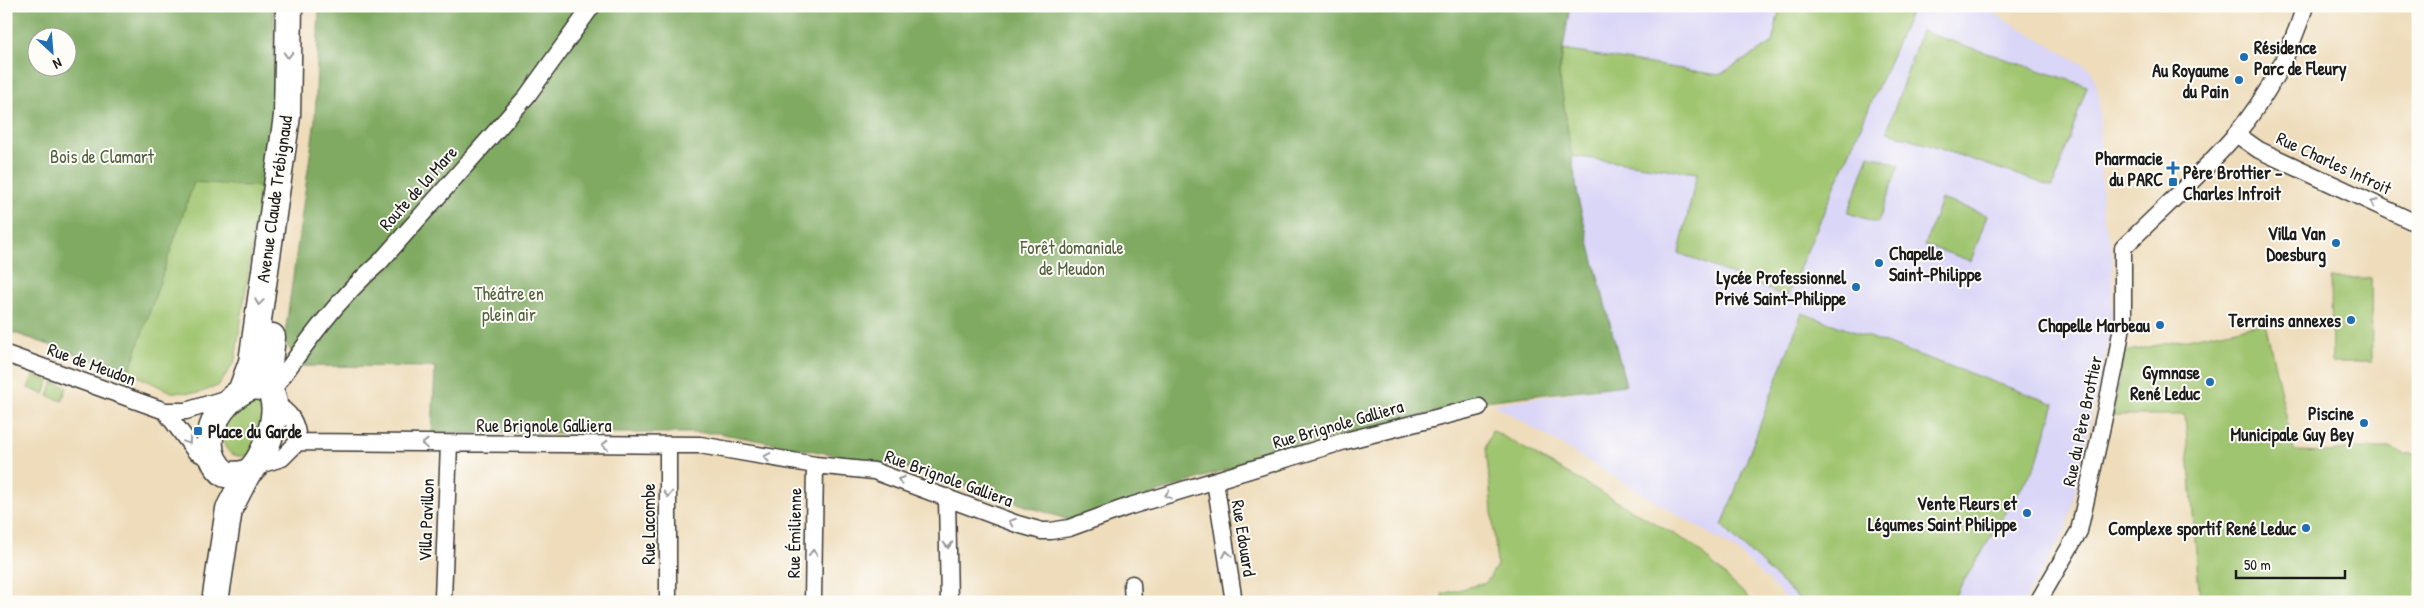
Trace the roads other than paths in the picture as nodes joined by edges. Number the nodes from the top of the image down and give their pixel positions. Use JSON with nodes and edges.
{"nodes":[{"id":1,"x":288,"y":6,"type":"edge"},
{"id":2,"x":306,"y":6,"type":"edge"},
{"id":3,"x":592,"y":6,"type":"edge"},
{"id":4,"x":2305,"y":6,"type":"edge"},
{"id":5,"x":2236,"y":134,"type":"junction"},
{"id":6,"x":2418,"y":224,"type":"edge"},
{"id":7,"x":6,"y":354,"type":"edge"},
{"id":8,"x":256,"y":394,"type":"junction"},
{"id":9,"x":1479,"y":407,"type":"dead end"},
{"id":10,"x":165,"y":412,"type":"junction"},
{"id":11,"x":298,"y":442,"type":"junction"},
{"id":12,"x":449,"y":444,"type":"junction"},
{"id":13,"x":668,"y":445,"type":"junction"},
{"id":14,"x":815,"y":465,"type":"junction"},
{"id":15,"x":218,"y":466,"type":"junction"},
{"id":16,"x":252,"y":469,"type":"junction"},
{"id":17,"x":1215,"y":481,"type":"junction"},
{"id":18,"x":947,"y":497,"type":"junction"},
{"id":19,"x":229,"y":509,"type":"junction"},
{"id":20,"x":1132,"y":584,"type":"dead end"},
{"id":21,"x":443,"y":598,"type":"dead end"},
{"id":22,"x":216,"y":602,"type":"edge"},
{"id":23,"x":668,"y":602,"type":"edge"},
{"id":24,"x":813,"y":602,"type":"edge"},
{"id":25,"x":949,"y":602,"type":"edge"},
{"id":26,"x":1133,"y":602,"type":"edge"},
{"id":27,"x":1234,"y":602,"type":"edge"},
{"id":28,"x":2038,"y":602,"type":"edge"}],
"edges":[{"from":1,"to":8,"type":"main road","name":"Avenue Claude Trébignaud","one_way":true},
{"from":2,"to":8,"type":"main road","name":"Avenue Claude Trébignaud"},
{"from":3,"to":8,"type":"street","name":"Route de la Mare"},
{"from":4,"to":5,"type":"street","name":"Rue du Père Brottier"},
{"from":6,"to":5,"type":"street","name":"Rue Charles Infroit","one_way":true},
{"from":5,"to":28,"type":"street","name":"Rue du Père Brottier"},
{"from":7,"to":10,"type":"street","name":"Rue de Meudon"},
{"from":8,"to":10,"type":"street","name":"Rue de Meudon"},
{"from":8,"to":11,"type":"street"},
{"from":8,"to":15,"type":"main road"},
{"from":8,"to":16,"type":"main road"},
{"from":9,"to":17,"type":"street","name":"Rue Brignole Galliera"},
{"from":10,"to":15,"type":"street","one_way":true},
{"from":12,"to":11,"type":"street","name":"Rue Brignole Galliera","one_way":true},
{"from":11,"to":16,"type":"street"},
{"from":13,"to":12,"type":"street","name":"Rue Brignole Galliera","one_way":true},
{"from":12,"to":21,"type":"street","name":"Villa Pavillon"},
{"from":14,"to":13,"type":"street","name":"Rue Brignole Galliera","one_way":true},
{"from":13,"to":23,"type":"street","name":"Rue Lacombe","one_way":true},
{"from":18,"to":14,"type":"street","name":"Rue Brignole Galliera","one_way":true},
{"from":24,"to":14,"type":"street","name":"Rue Émilienne","one_way":true},
{"from":15,"to":16,"type":"main road"},
{"from":15,"to":19,"type":"main road"},
{"from":16,"to":19,"type":"main road"},
{"from":17,"to":18,"type":"street","name":"Rue Brignole Galliera","one_way":true},
{"from":27,"to":17,"type":"street","name":"Rue Edouard","one_way":true},
{"from":18,"to":25,"type":"street","one_way":true},
{"from":19,"to":22,"type":"main road"},
{"from":20,"to":26,"type":"street"}]}
